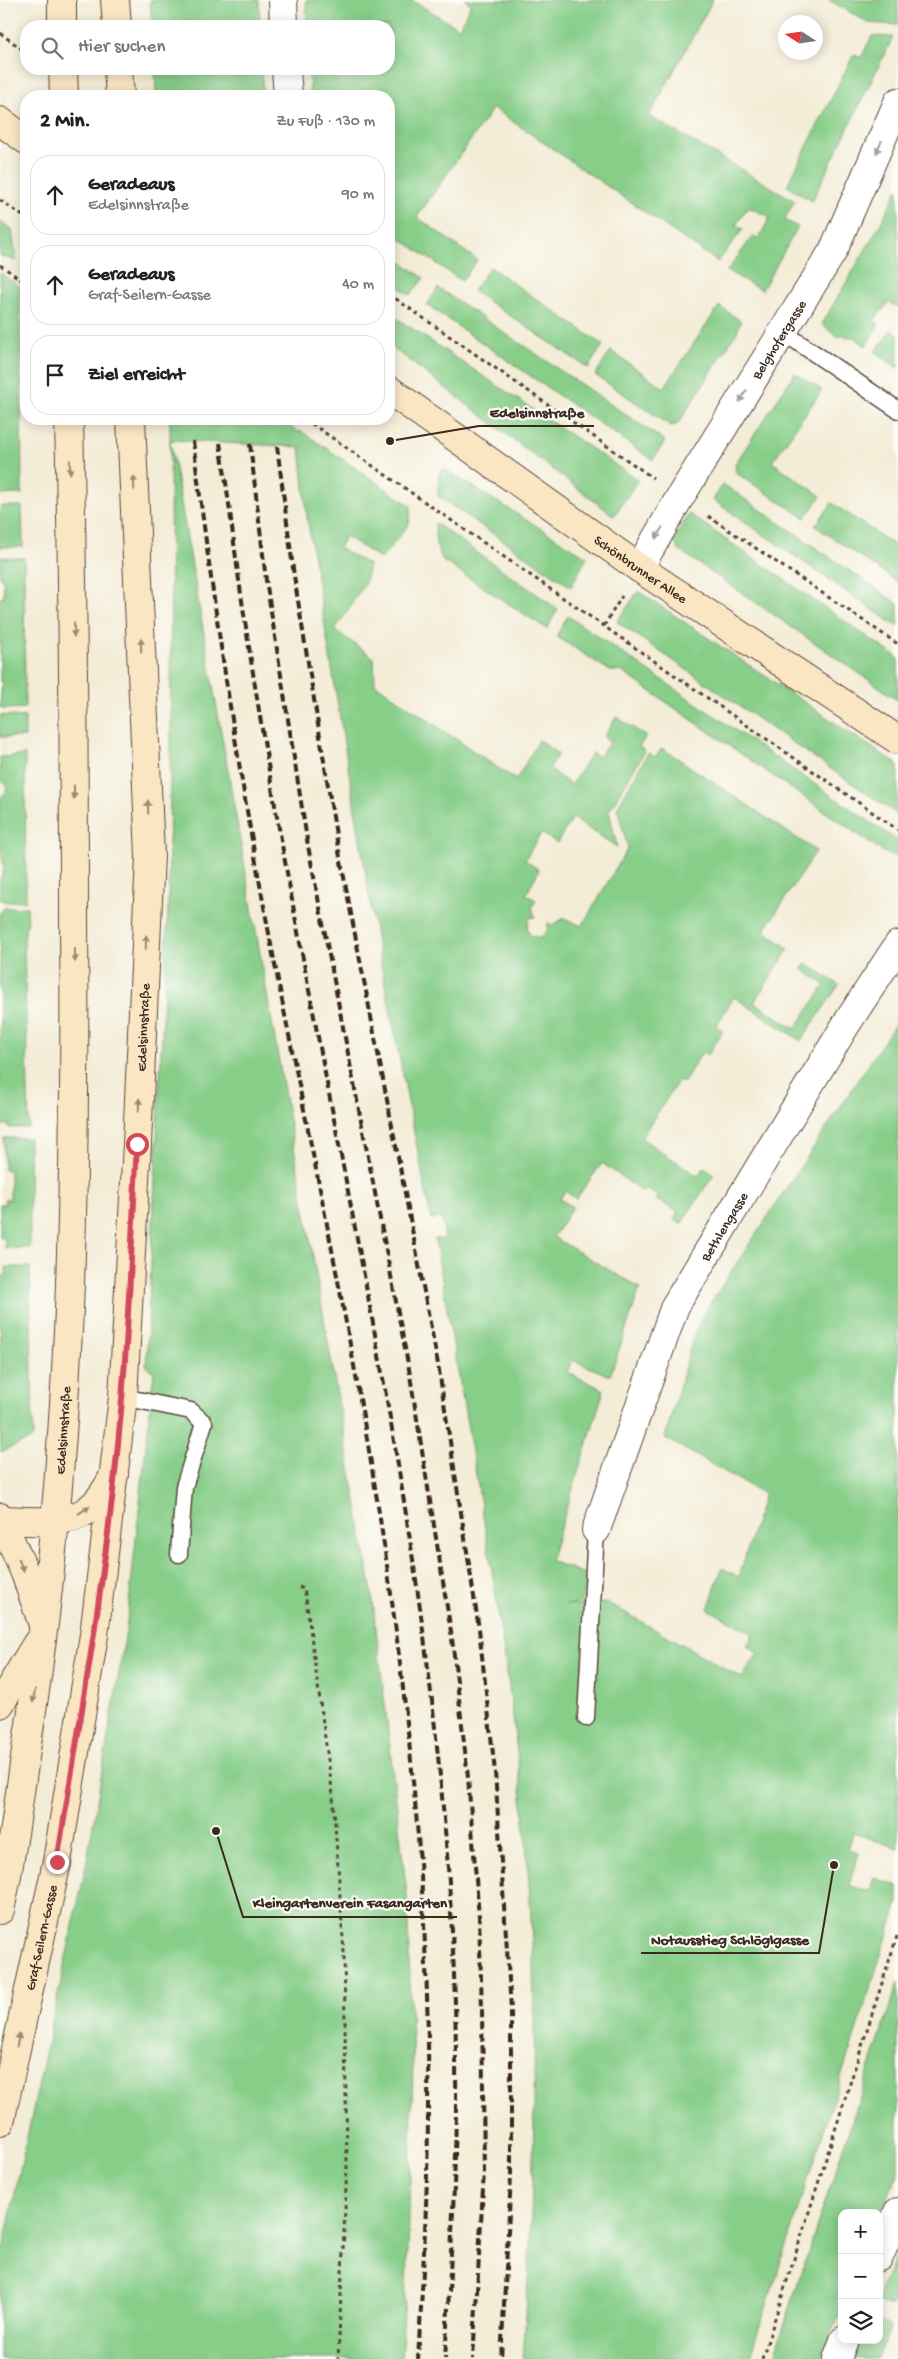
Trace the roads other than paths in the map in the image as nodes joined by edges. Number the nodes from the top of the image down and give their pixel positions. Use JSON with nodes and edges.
{"nodes":[{"id":1,"x":62,"y":0,"type":"edge"},
{"id":2,"x":115,"y":0,"type":"edge"},
{"id":3,"x":283,"y":0,"type":"edge"},
{"id":4,"x":62,"y":20,"type":"edge"},
{"id":5,"x":116,"y":20,"type":"edge"},
{"id":6,"x":284,"y":20,"type":"edge"},
{"id":7,"x":63,"y":75,"type":"edge"},
{"id":8,"x":118,"y":75,"type":"edge"},
{"id":9,"x":286,"y":75,"type":"edge"},
{"id":10,"x":64,"y":90,"type":"edge"},
{"id":11,"x":120,"y":90,"type":"edge"},
{"id":12,"x":288,"y":90,"type":"edge"},
{"id":13,"x":898,"y":102,"type":"edge"},
{"id":14,"x":0,"y":121,"type":"edge"},
{"id":15,"x":20,"y":136,"type":"edge"},
{"id":16,"x":783,"y":332,"type":"junction"},
{"id":17,"x":395,"y":394,"type":"edge"},
{"id":18,"x":898,"y":410,"type":"edge"},
{"id":19,"x":69,"y":425,"type":"edge"},
{"id":20,"x":131,"y":425,"type":"edge"},
{"id":21,"x":639,"y":568,"type":"junction"},
{"id":22,"x":898,"y":740,"type":"edge"},
{"id":23,"x":898,"y":945,"type":"edge"},
{"id":24,"x":123,"y":1397,"type":"junction"},
{"id":25,"x":115,"y":1473,"type":"junction"},
{"id":26,"x":1,"y":1519,"type":"edge"},
{"id":27,"x":56,"y":1519,"type":"junction"},
{"id":28,"x":596,"y":1530,"type":"joint"},
{"id":29,"x":179,"y":1554,"type":"dead end"},
{"id":30,"x":44,"y":1631,"type":"junction"},
{"id":31,"x":94,"y":1634,"type":"joint"},
{"id":32,"x":0,"y":1704,"type":"edge"},
{"id":33,"x":586,"y":1718,"type":"dead end"},
{"id":34,"x":0,"y":1910,"type":"edge"},
{"id":35,"x":0,"y":2122,"type":"edge"},
{"id":36,"x":898,"y":2212,"type":"edge"},
{"id":37,"x":880,"y":2254,"type":"edge"},
{"id":38,"x":843,"y":2344,"type":"edge"},
{"id":39,"x":837,"y":2359,"type":"edge"}],
"edges":[{"from":1,"to":4,"type":"main road"},
{"from":2,"to":5,"type":"main road"},
{"from":3,"to":6,"type":"street"},
{"from":7,"to":10,"type":"main road"},
{"from":8,"to":11,"type":"main road"},
{"from":9,"to":12,"type":"street"},
{"from":13,"to":16,"type":"street","name":"Belghofergasse","one_way":true},
{"from":14,"to":15,"type":"main road"},
{"from":16,"to":18,"type":"lane"},
{"from":16,"to":21,"type":"street","name":"Belghofergasse","one_way":true},
{"from":17,"to":21,"type":"main road","name":"Schönbrunner Allee"},
{"from":19,"to":27,"type":"main road","name":"Edelsinnstraße","one_way":true},
{"from":24,"to":20,"type":"main road","name":"Edelsinnstraße","one_way":true},
{"from":21,"to":22,"type":"main road","name":"Schönbrunner Allee"},
{"from":23,"to":28,"type":"street","name":"Bethlengasse"},
{"from":24,"to":25,"type":"main road","name":"Edelsinnstraße"},
{"from":24,"to":29,"type":"lane"},
{"from":27,"to":25,"type":"main road","one_way":true},
{"from":25,"to":31,"type":"main road","name":"Edelsinnstraße"},
{"from":26,"to":27,"type":"main road"},
{"from":26,"to":30,"type":"main road","one_way":true},
{"from":27,"to":30,"type":"main road","name":"Edelsinnstraße"},
{"from":28,"to":33,"type":"lane"},
{"from":30,"to":32,"type":"main road"},
{"from":30,"to":34,"type":"main road","one_way":true},
{"from":35,"to":31,"type":"main road","name":"Graf-Seilern-Gasse","one_way":true},
{"from":36,"to":37,"type":"street"},
{"from":38,"to":39,"type":"street"}]}
